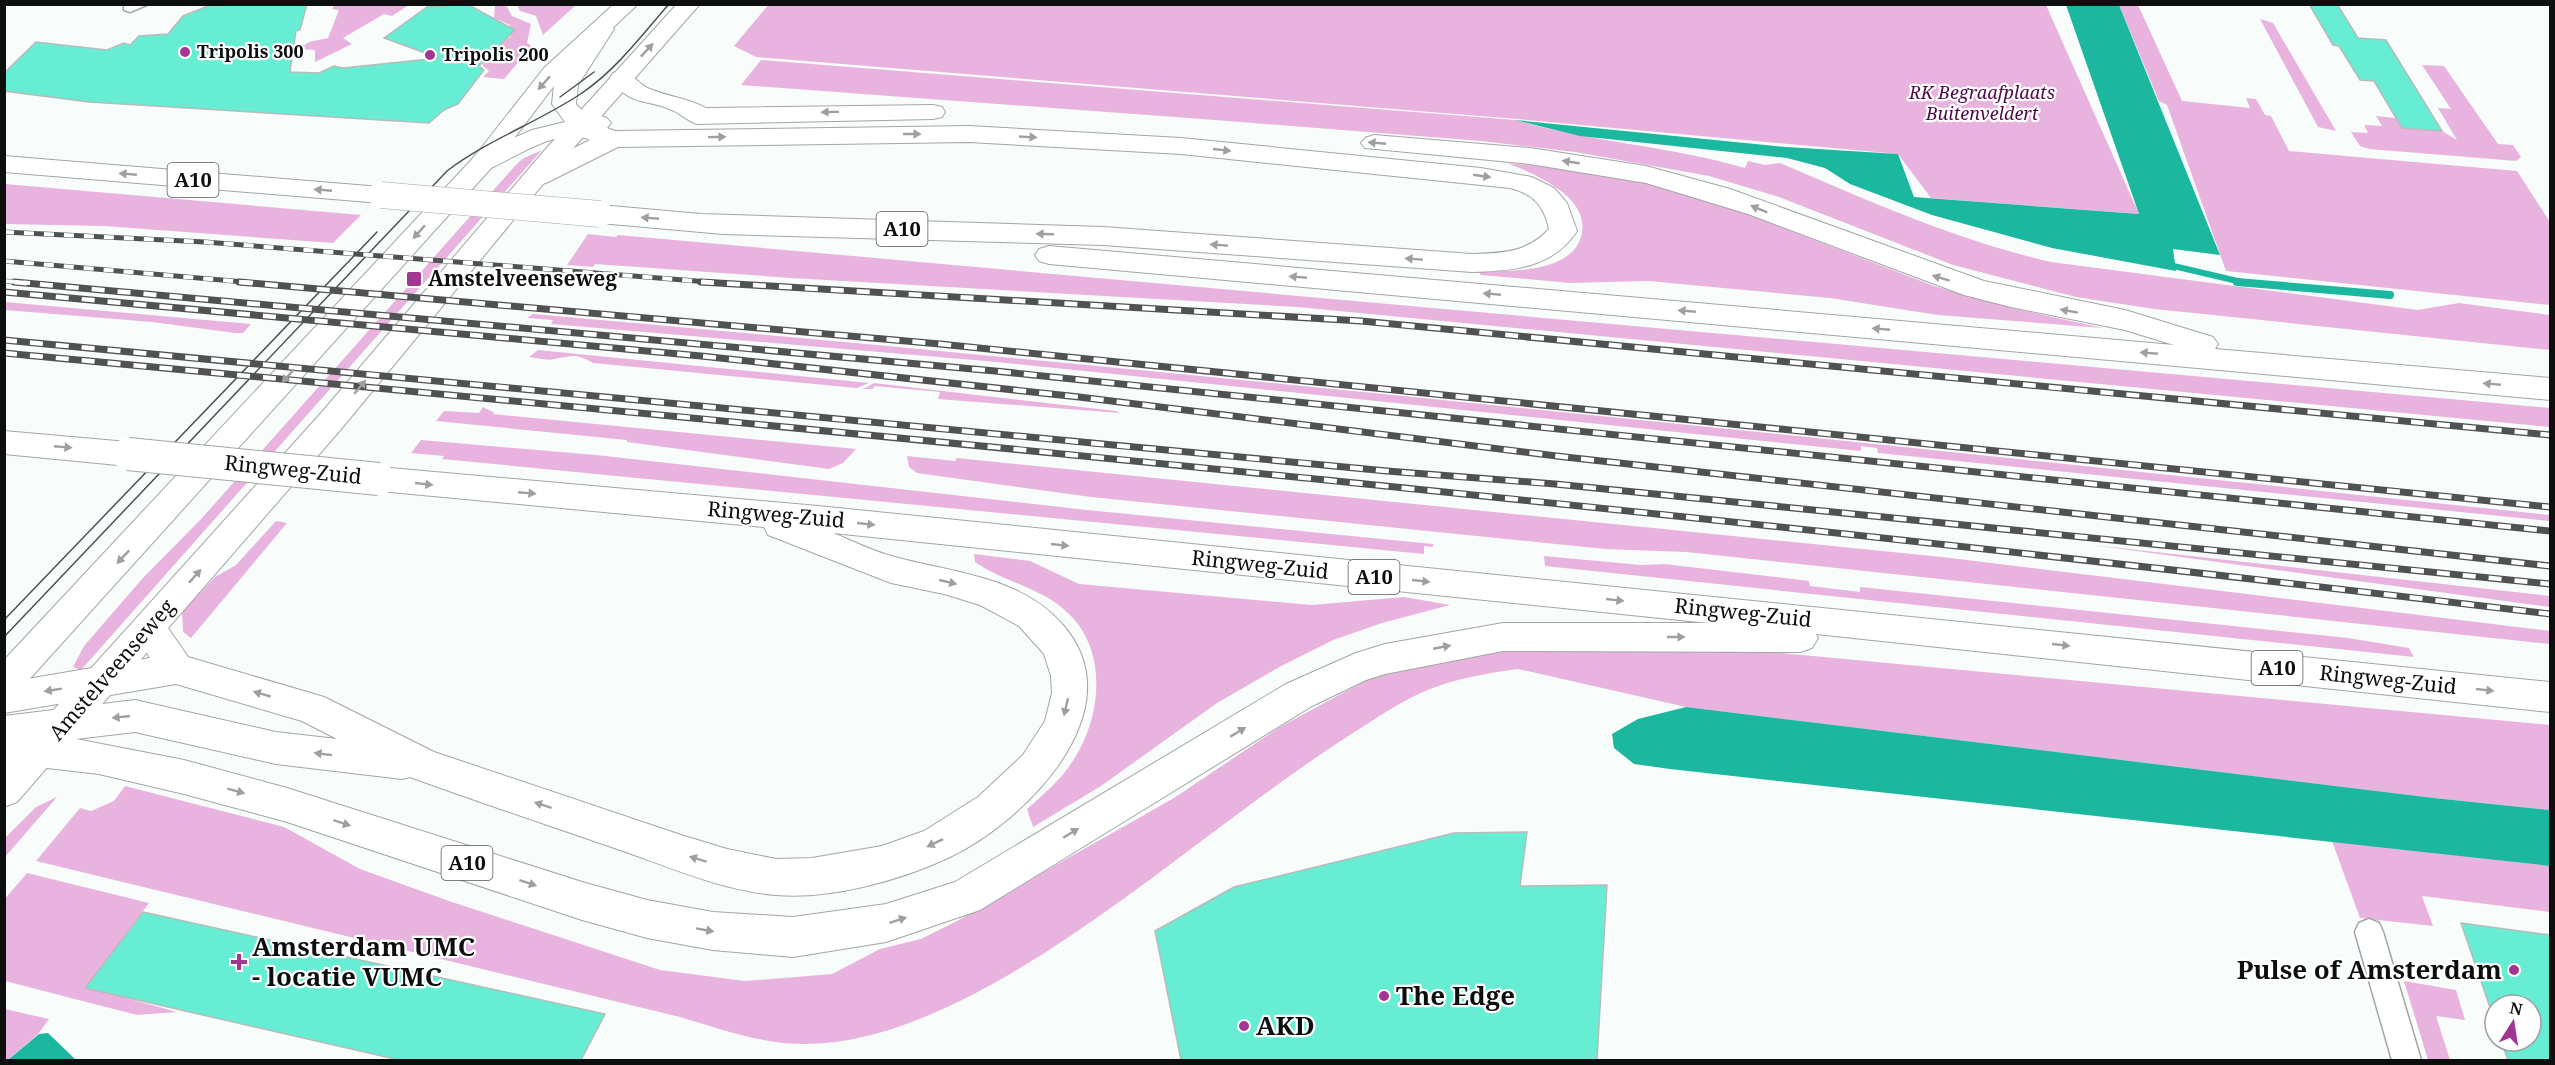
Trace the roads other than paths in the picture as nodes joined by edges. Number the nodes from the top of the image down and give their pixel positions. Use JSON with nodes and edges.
{"nodes":[{"id":1,"x":627,"y":4,"type":"edge"},
{"id":2,"x":689,"y":4,"type":"edge"},
{"id":3,"x":602,"y":29,"type":"junction"},
{"id":4,"x":622,"y":78,"type":"junction"},
{"id":5,"x":702,"y":116,"type":"junction"},
{"id":6,"x":580,"y":125,"type":"junction"},
{"id":7,"x":615,"y":139,"type":"junction"},
{"id":8,"x":484,"y":160,"type":"junction"},
{"id":9,"x":4,"y":164,"type":"edge"},
{"id":10,"x":537,"y":177,"type":"junction"},
{"id":11,"x":701,"y":222,"type":"junction"},
{"id":12,"x":2270,"y":364,"type":"junction"},
{"id":13,"x":2550,"y":389,"type":"edge"},
{"id":14,"x":4,"y":442,"type":"edge"},
{"id":15,"x":745,"y":512,"type":"junction"},
{"id":16,"x":149,"y":628,"type":"junction"},
{"id":17,"x":2003,"y":639,"type":"junction"},
{"id":18,"x":176,"y":669,"type":"junction"},
{"id":19,"x":101,"y":683,"type":"junction"},
{"id":20,"x":4,"y":684,"type":"edge"},
{"id":21,"x":2550,"y":697,"type":"edge"},
{"id":22,"x":4,"y":698,"type":"edge"},
{"id":23,"x":66,"y":723,"type":"junction"},
{"id":24,"x":4,"y":732,"type":"edge"},
{"id":25,"x":4,"y":747,"type":"edge"},
{"id":26,"x":41,"y":751,"type":"junction"},
{"id":27,"x":423,"y":765,"type":"junction"},
{"id":28,"x":4,"y":791,"type":"edge"},
{"id":29,"x":2369,"y":932,"type":"dead end"},
{"id":30,"x":2407,"y":1060,"type":"edge"}],
"edges":[{"from":1,"to":3,"type":"main road"},
{"from":4,"to":2,"type":"main road","name":"Amstelveenseweg","one_way":true},
{"from":3,"to":6,"type":"highway"},
{"from":3,"to":8,"type":"main road","one_way":true},
{"from":4,"to":5,"type":"highway","number":"A10"},
{"from":4,"to":6,"type":"main road","name":"Amstelveenseweg"},
{"from":5,"to":6,"type":"highway","number":"A10"},
{"from":12,"to":5,"type":"highway","number":"A10","one_way":true},
{"from":6,"to":7,"type":"highway","number":"A10"},
{"from":6,"to":8,"type":"highway"},
{"from":6,"to":10,"type":"main road","name":"Amstelveenseweg"},
{"from":7,"to":10,"type":"highway","number":"A10"},
{"from":7,"to":11,"type":"highway","number":"A10","one_way":true},
{"from":8,"to":20,"type":"main road","one_way":true},
{"from":11,"to":9,"type":"highway","number":"A10","one_way":true,"bridge":true},
{"from":16,"to":10,"type":"main road","name":"Amstelveenseweg","one_way":true},
{"from":12,"to":11,"type":"highway","number":"A10","one_way":true},
{"from":13,"to":12,"type":"highway","number":"A10","one_way":true},
{"from":14,"to":15,"type":"highway","name":"Ringweg-Zuid","number":"A10","one_way":true,"bridge":true},
{"from":15,"to":17,"type":"highway","name":"Ringweg-Zuid","number":"A10","one_way":true},
{"from":15,"to":27,"type":"highway","number":"A10","one_way":true},
{"from":16,"to":18,"type":"highway"},
{"from":16,"to":19,"type":"main road","name":"Amstelveenseweg"},
{"from":17,"to":21,"type":"highway","name":"Ringweg-Zuid","number":"A10","one_way":true},
{"from":26,"to":17,"type":"highway","number":"A10","one_way":true},
{"from":18,"to":19,"type":"highway","number":"A10"},
{"from":27,"to":18,"type":"highway","number":"A10","one_way":true},
{"from":19,"to":22,"type":"highway","one_way":true},
{"from":19,"to":23,"type":"main road","name":"Amstelveenseweg"},
{"from":23,"to":24,"type":"highway"},
{"from":23,"to":26,"type":"main road","name":"Amstelveenseweg"},
{"from":27,"to":23,"type":"highway","number":"A10","one_way":true},
{"from":25,"to":26,"type":"highway"},
{"from":26,"to":28,"type":"main road","name":"Amstelveenseweg"},
{"from":29,"to":30,"type":"street"}]}
